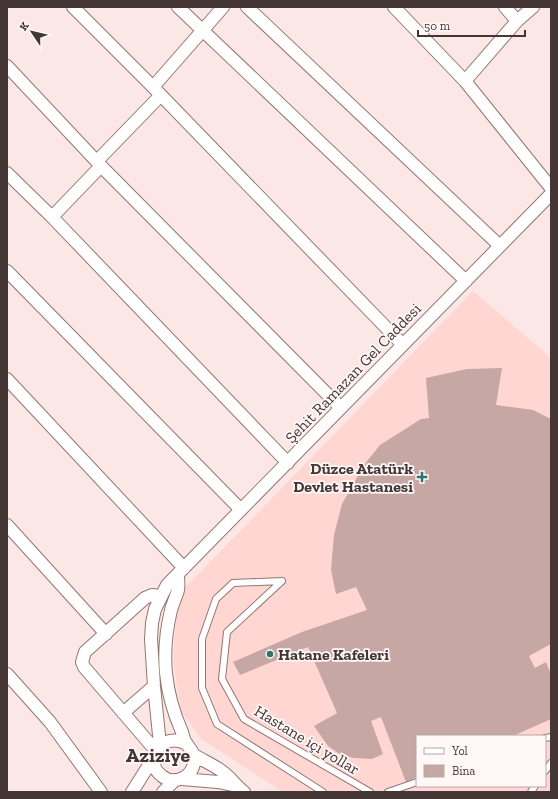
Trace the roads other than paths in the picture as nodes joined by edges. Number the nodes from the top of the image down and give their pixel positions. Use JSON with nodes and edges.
{"nodes":[{"id":1,"x":73,"y":7,"type":"edge"},
{"id":2,"x":178,"y":7,"type":"edge"},
{"id":3,"x":223,"y":7,"type":"edge"},
{"id":4,"x":247,"y":7,"type":"edge"},
{"id":5,"x":394,"y":7,"type":"edge"},
{"id":6,"x":505,"y":7,"type":"edge"},
{"id":7,"x":533,"y":7,"type":"edge"},
{"id":8,"x":517,"y":21,"type":"junction"},
{"id":9,"x":202,"y":30,"type":"junction"},
{"id":10,"x":7,"y":66,"type":"edge"},
{"id":11,"x":465,"y":81,"type":"junction"},
{"id":12,"x":157,"y":91,"type":"junction"},
{"id":13,"x":99,"y":163,"type":"junction"},
{"id":14,"x":7,"y":174,"type":"edge"},
{"id":15,"x":551,"y":188,"type":"edge"},
{"id":16,"x":551,"y":194,"type":"edge"},
{"id":17,"x":52,"y":217,"type":"junction"},
{"id":18,"x":500,"y":246,"type":"junction"},
{"id":19,"x":7,"y":271,"type":"edge"},
{"id":20,"x":466,"y":280,"type":"junction"},
{"id":21,"x":403,"y":345,"type":"junction"},
{"id":22,"x":7,"y":379,"type":"edge"},
{"id":23,"x":341,"y":408,"type":"junction"},
{"id":24,"x":288,"y":463,"type":"junction"},
{"id":25,"x":241,"y":510,"type":"junction"},
{"id":26,"x":7,"y":525,"type":"edge"},
{"id":27,"x":181,"y":571,"type":"junction"},
{"id":28,"x":160,"y":596,"type":"junction"},
{"id":29,"x":106,"y":634,"type":"junction"},
{"id":30,"x":7,"y":674,"type":"edge"},
{"id":31,"x":154,"y":686,"type":"junction"},
{"id":32,"x":123,"y":713,"type":"junction"},
{"id":33,"x":186,"y":744,"type":"junction"},
{"id":34,"x":157,"y":751,"type":"junction"},
{"id":35,"x":194,"y":756,"type":"junction"},
{"id":36,"x":179,"y":780,"type":"junction"},
{"id":37,"x":416,"y":782,"type":"edge"},
{"id":38,"x":240,"y":789,"type":"edge"},
{"id":39,"x":101,"y":792,"type":"edge"},
{"id":40,"x":132,"y":792,"type":"edge"},
{"id":41,"x":163,"y":792,"type":"edge"},
{"id":42,"x":323,"y":792,"type":"edge"},
{"id":43,"x":370,"y":792,"type":"edge"},
{"id":44,"x":388,"y":792,"type":"edge"}],
"edges":[{"from":1,"to":12,"type":"street"},
{"from":2,"to":9,"type":"street"},
{"from":3,"to":9,"type":"street"},
{"from":4,"to":18,"type":"street"},
{"from":5,"to":11,"type":"street"},
{"from":6,"to":8,"type":"street"},
{"from":7,"to":8,"type":"street"},
{"from":8,"to":11,"type":"street"},
{"from":9,"to":12,"type":"street"},
{"from":9,"to":20,"type":"street"},
{"from":10,"to":13,"type":"street"},
{"from":11,"to":15,"type":"street"},
{"from":12,"to":13,"type":"street"},
{"from":12,"to":21,"type":"street"},
{"from":13,"to":17,"type":"street"},
{"from":13,"to":23,"type":"street"},
{"from":14,"to":17,"type":"street"},
{"from":16,"to":18,"type":"street","name":"Şehit Ramazan Gel Caddesi"},
{"from":17,"to":24,"type":"street"},
{"from":18,"to":20,"type":"street","name":"Şehit Ramazan Gel Caddesi"},
{"from":19,"to":25,"type":"street"},
{"from":20,"to":21,"type":"street","name":"Şehit Ramazan Gel Caddesi"},
{"from":21,"to":23,"type":"street","name":"Şehit Ramazan Gel Caddesi"},
{"from":22,"to":27,"type":"street"},
{"from":23,"to":24,"type":"street","name":"Şehit Ramazan Gel Caddesi"},
{"from":24,"to":25,"type":"street","name":"Şehit Ramazan Gel Caddesi"},
{"from":25,"to":27,"type":"street","name":"Şehit Ramazan Gel Caddesi"},
{"from":26,"to":29,"type":"street"},
{"from":27,"to":28,"type":"street","name":"Şehit Ramazan Gel Caddesi"},
{"from":27,"to":33,"type":"street"},
{"from":28,"to":29,"type":"street"},
{"from":28,"to":31,"type":"street","name":"Şehit Ramazan Gel Caddesi"},
{"from":29,"to":32,"type":"street"},
{"from":30,"to":39,"type":"street"},
{"from":31,"to":32,"type":"street"},
{"from":31,"to":34,"type":"street","name":"Şehit Ramazan Gel Caddesi"},
{"from":32,"to":34,"type":"street"},
{"from":33,"to":34,"type":"street"},
{"from":33,"to":35,"type":"street"},
{"from":34,"to":36,"type":"street"},
{"from":34,"to":40,"type":"street"},
{"from":35,"to":36,"type":"street"},
{"from":35,"to":38,"type":"street"},
{"from":36,"to":38,"type":"street"},
{"from":36,"to":41,"type":"street"},
{"from":37,"to":44,"type":"lane"},
{"from":42,"to":43,"type":"lane","name":"Hastane içi yollar"}]}
